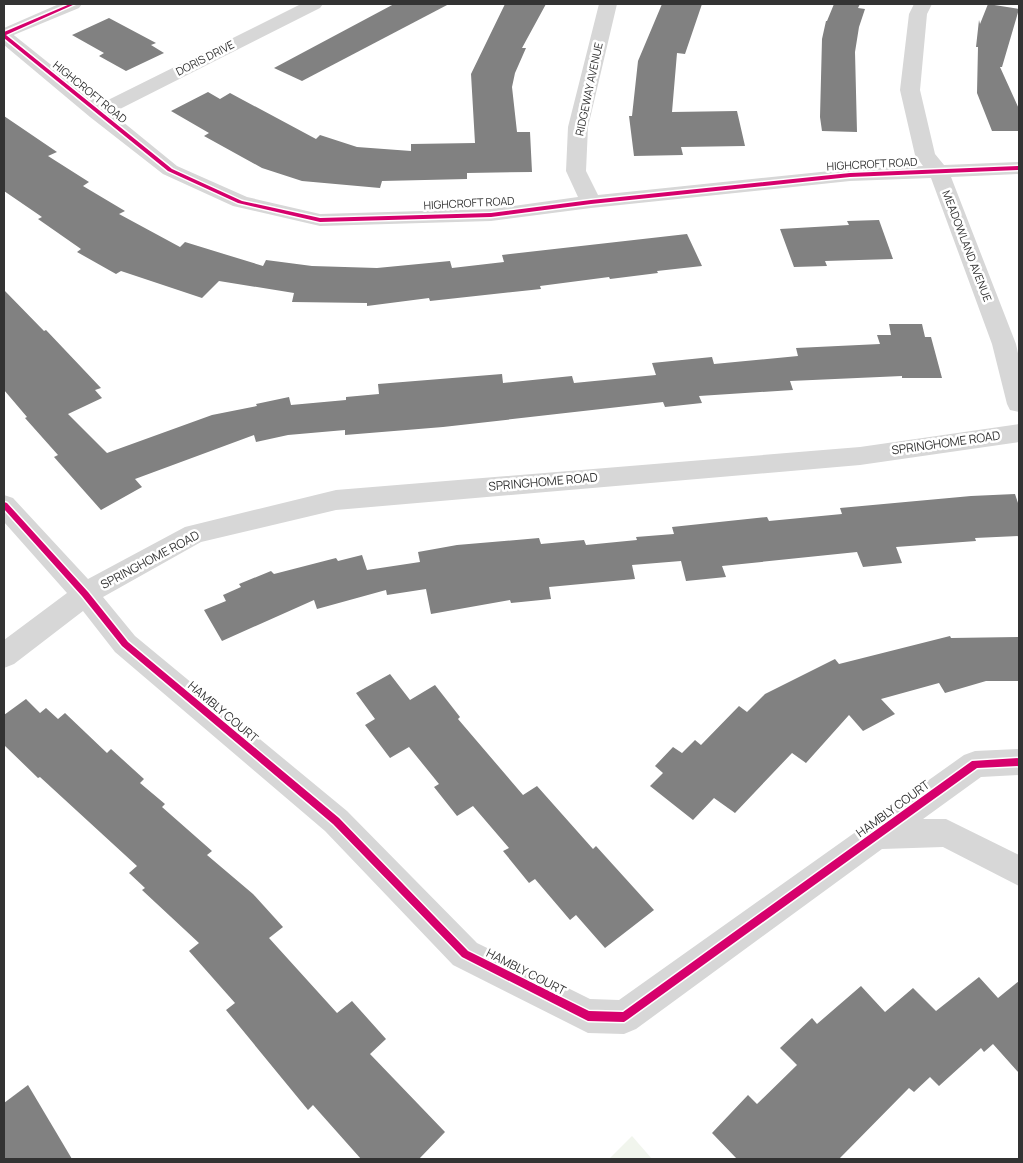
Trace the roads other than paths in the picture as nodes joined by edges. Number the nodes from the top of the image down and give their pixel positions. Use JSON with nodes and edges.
{"nodes":[{"id":1,"x":73,"y":4,"type":"edge"},
{"id":2,"x":314,"y":4,"type":"edge"},
{"id":3,"x":608,"y":4,"type":"edge"},
{"id":4,"x":923,"y":4,"type":"edge"},
{"id":5,"x":4,"y":35,"type":"edge"},
{"id":6,"x":97,"y":112,"type":"junction"},
{"id":7,"x":1019,"y":168,"type":"edge"},
{"id":8,"x":939,"y":172,"type":"junction"},
{"id":9,"x":591,"y":202,"type":"junction"},
{"id":10,"x":1019,"y":404,"type":"edge"},
{"id":11,"x":1019,"y":433,"type":"edge"},
{"id":12,"x":4,"y":505,"type":"edge"},
{"id":13,"x":85,"y":594,"type":"junction"},
{"id":14,"x":4,"y":656,"type":"edge"},
{"id":15,"x":1019,"y":762,"type":"edge"},
{"id":16,"x":876,"y":835,"type":"junction"},
{"id":17,"x":1019,"y":871,"type":"edge"}],
"edges":[{"from":1,"to":5,"type":"street"},
{"from":2,"to":6,"type":"street","name":"DORIS DRIVE"},
{"from":3,"to":9,"type":"street","name":"RIDGEWAY AVENUE"},
{"from":4,"to":8,"type":"street","name":"MEADOWLAND AVENUE"},
{"from":5,"to":6,"type":"street","name":"HIGHCROFT ROAD"},
{"from":6,"to":9,"type":"street","name":"HIGHCROFT ROAD"},
{"from":7,"to":8,"type":"street","name":"HIGHCROFT ROAD"},
{"from":8,"to":9,"type":"street","name":"HIGHCROFT ROAD"},
{"from":8,"to":10,"type":"street","name":"MEADOWLAND AVENUE"},
{"from":11,"to":13,"type":"street","name":"SPRINGHOME ROAD"},
{"from":12,"to":13,"type":"street","name":"HAMBLY COURT"},
{"from":13,"to":14,"type":"street","name":"SPRINGHOME ROAD"},
{"from":13,"to":16,"type":"street","name":"HAMBLY COURT"},
{"from":15,"to":16,"type":"street","name":"HAMBLY COURT"},
{"from":16,"to":17,"type":"street","name":"HAMBLY COURT"}]}
